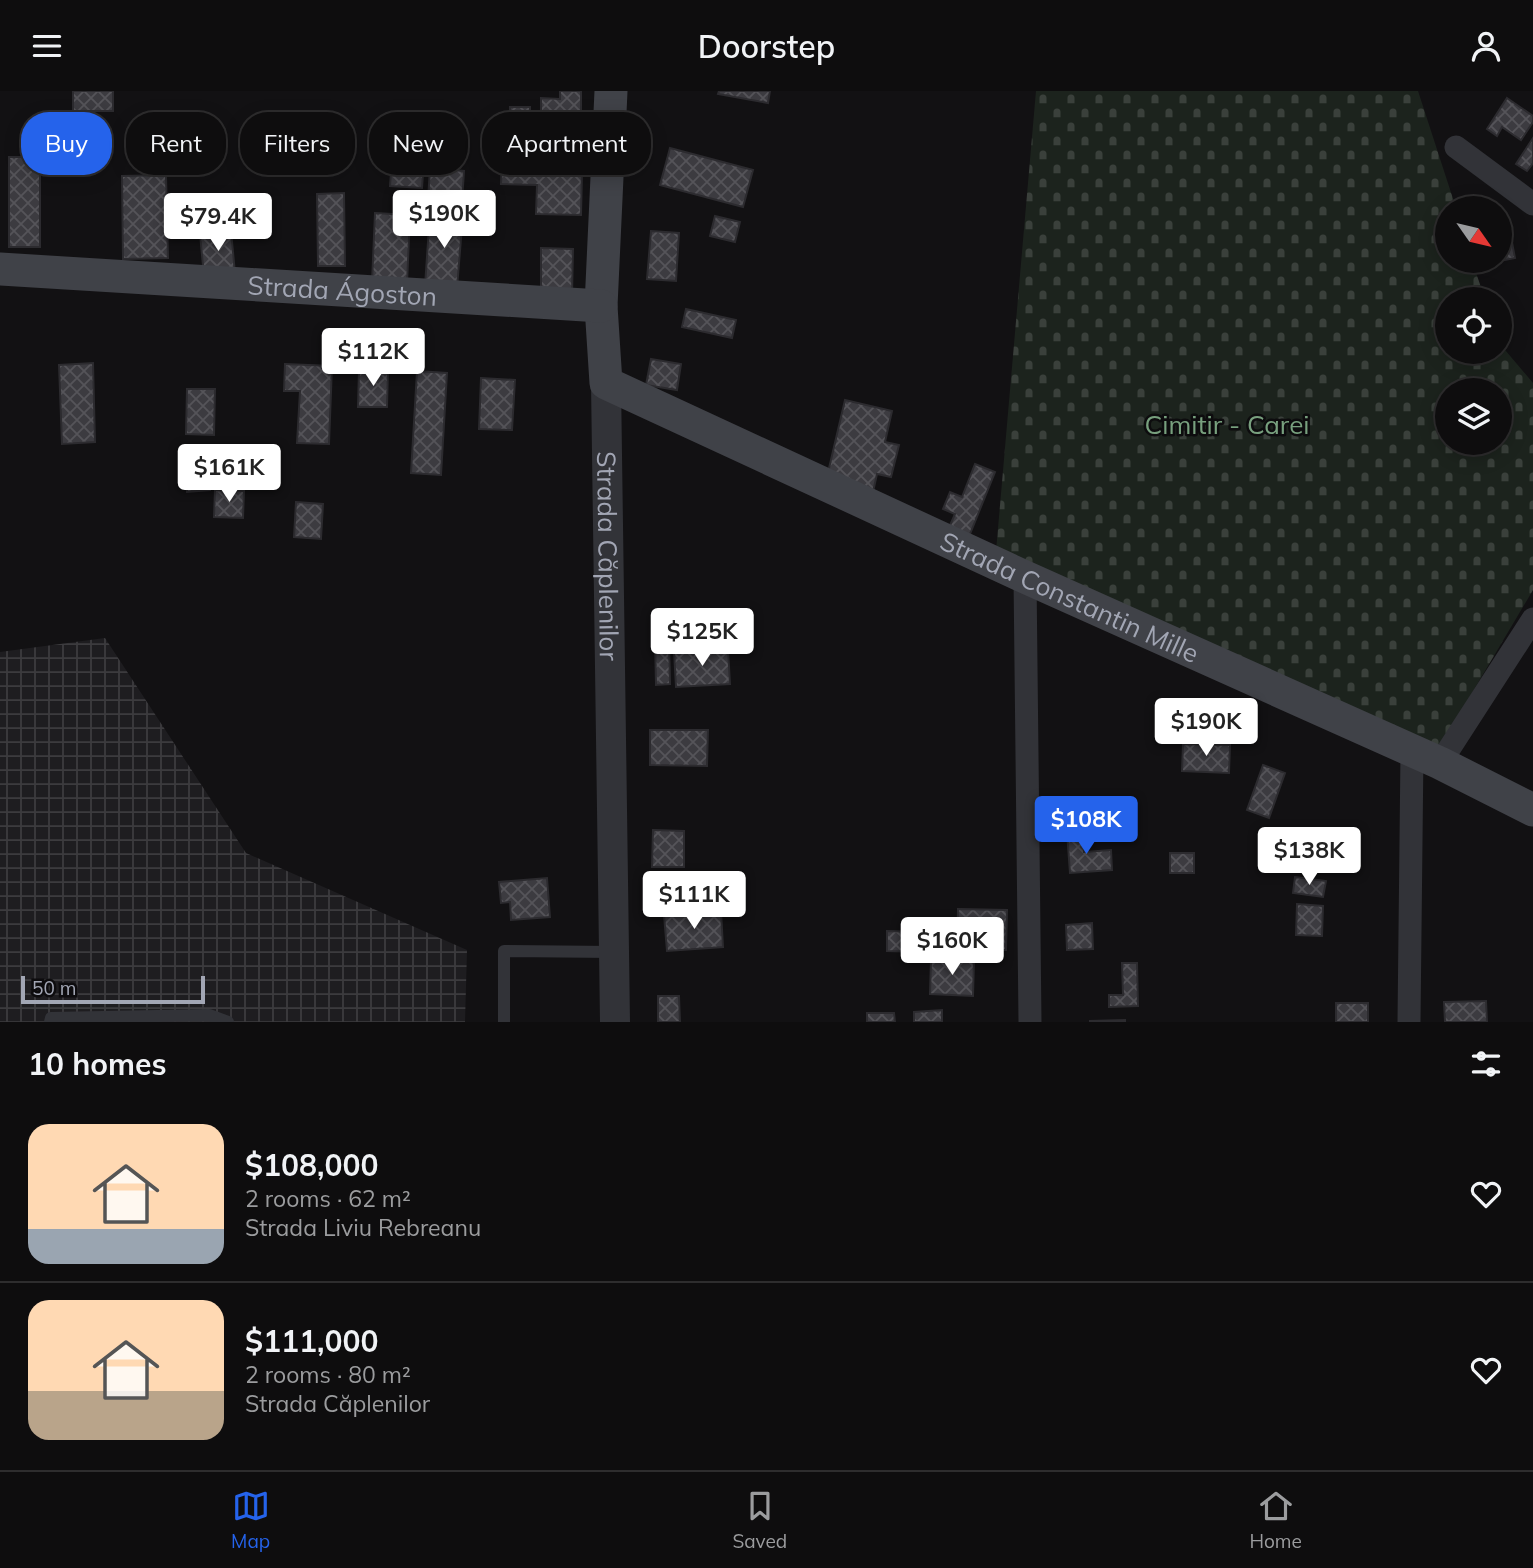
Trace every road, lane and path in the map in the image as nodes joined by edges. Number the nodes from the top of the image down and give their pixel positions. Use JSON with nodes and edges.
{"nodes":[{"id":1,"x":611,"y":91,"type":"edge"},
{"id":2,"x":1456,"y":147,"type":"dead end"},
{"id":3,"x":1533,"y":204,"type":"edge"},
{"id":4,"x":0,"y":269,"type":"edge"},
{"id":5,"x":601,"y":306,"type":"junction"},
{"id":6,"x":606,"y":383,"type":"junction"},
{"id":7,"x":1025,"y":577,"type":"junction"},
{"id":8,"x":1533,"y":619,"type":"edge"},
{"id":9,"x":1426,"y":757,"type":"junction"},
{"id":10,"x":1533,"y":810,"type":"edge"},
{"id":11,"x":614,"y":952,"type":"junction"},
{"id":12,"x":50,"y":1022,"type":"edge"},
{"id":13,"x":229,"y":1022,"type":"edge"},
{"id":14,"x":504,"y":1022,"type":"edge"},
{"id":15,"x":615,"y":1022,"type":"edge"},
{"id":16,"x":1030,"y":1022,"type":"edge"},
{"id":17,"x":1409,"y":1022,"type":"edge"}],
"edges":[{"from":1,"to":5,"type":"main road","name":"Strada Căplenilor"},
{"from":2,"to":3,"type":"street"},
{"from":4,"to":5,"type":"main road","name":"Strada Ágoston"},
{"from":5,"to":6,"type":"main road","name":"Strada Căplenilor"},
{"from":6,"to":7,"type":"main road","name":"Strada Constantin Mille"},
{"from":6,"to":11,"type":"street","name":"Strada Căplenilor"},
{"from":7,"to":9,"type":"main road","name":"Strada Constantin Mille"},
{"from":7,"to":16,"type":"street"},
{"from":8,"to":9,"type":"street"},
{"from":9,"to":10,"type":"main road","name":"Strada Constantin Mille"},
{"from":9,"to":17,"type":"street"},
{"from":11,"to":14,"type":"lane"},
{"from":11,"to":15,"type":"street","name":"Strada Căplenilor"},
{"from":12,"to":13,"type":"lane"}]}
